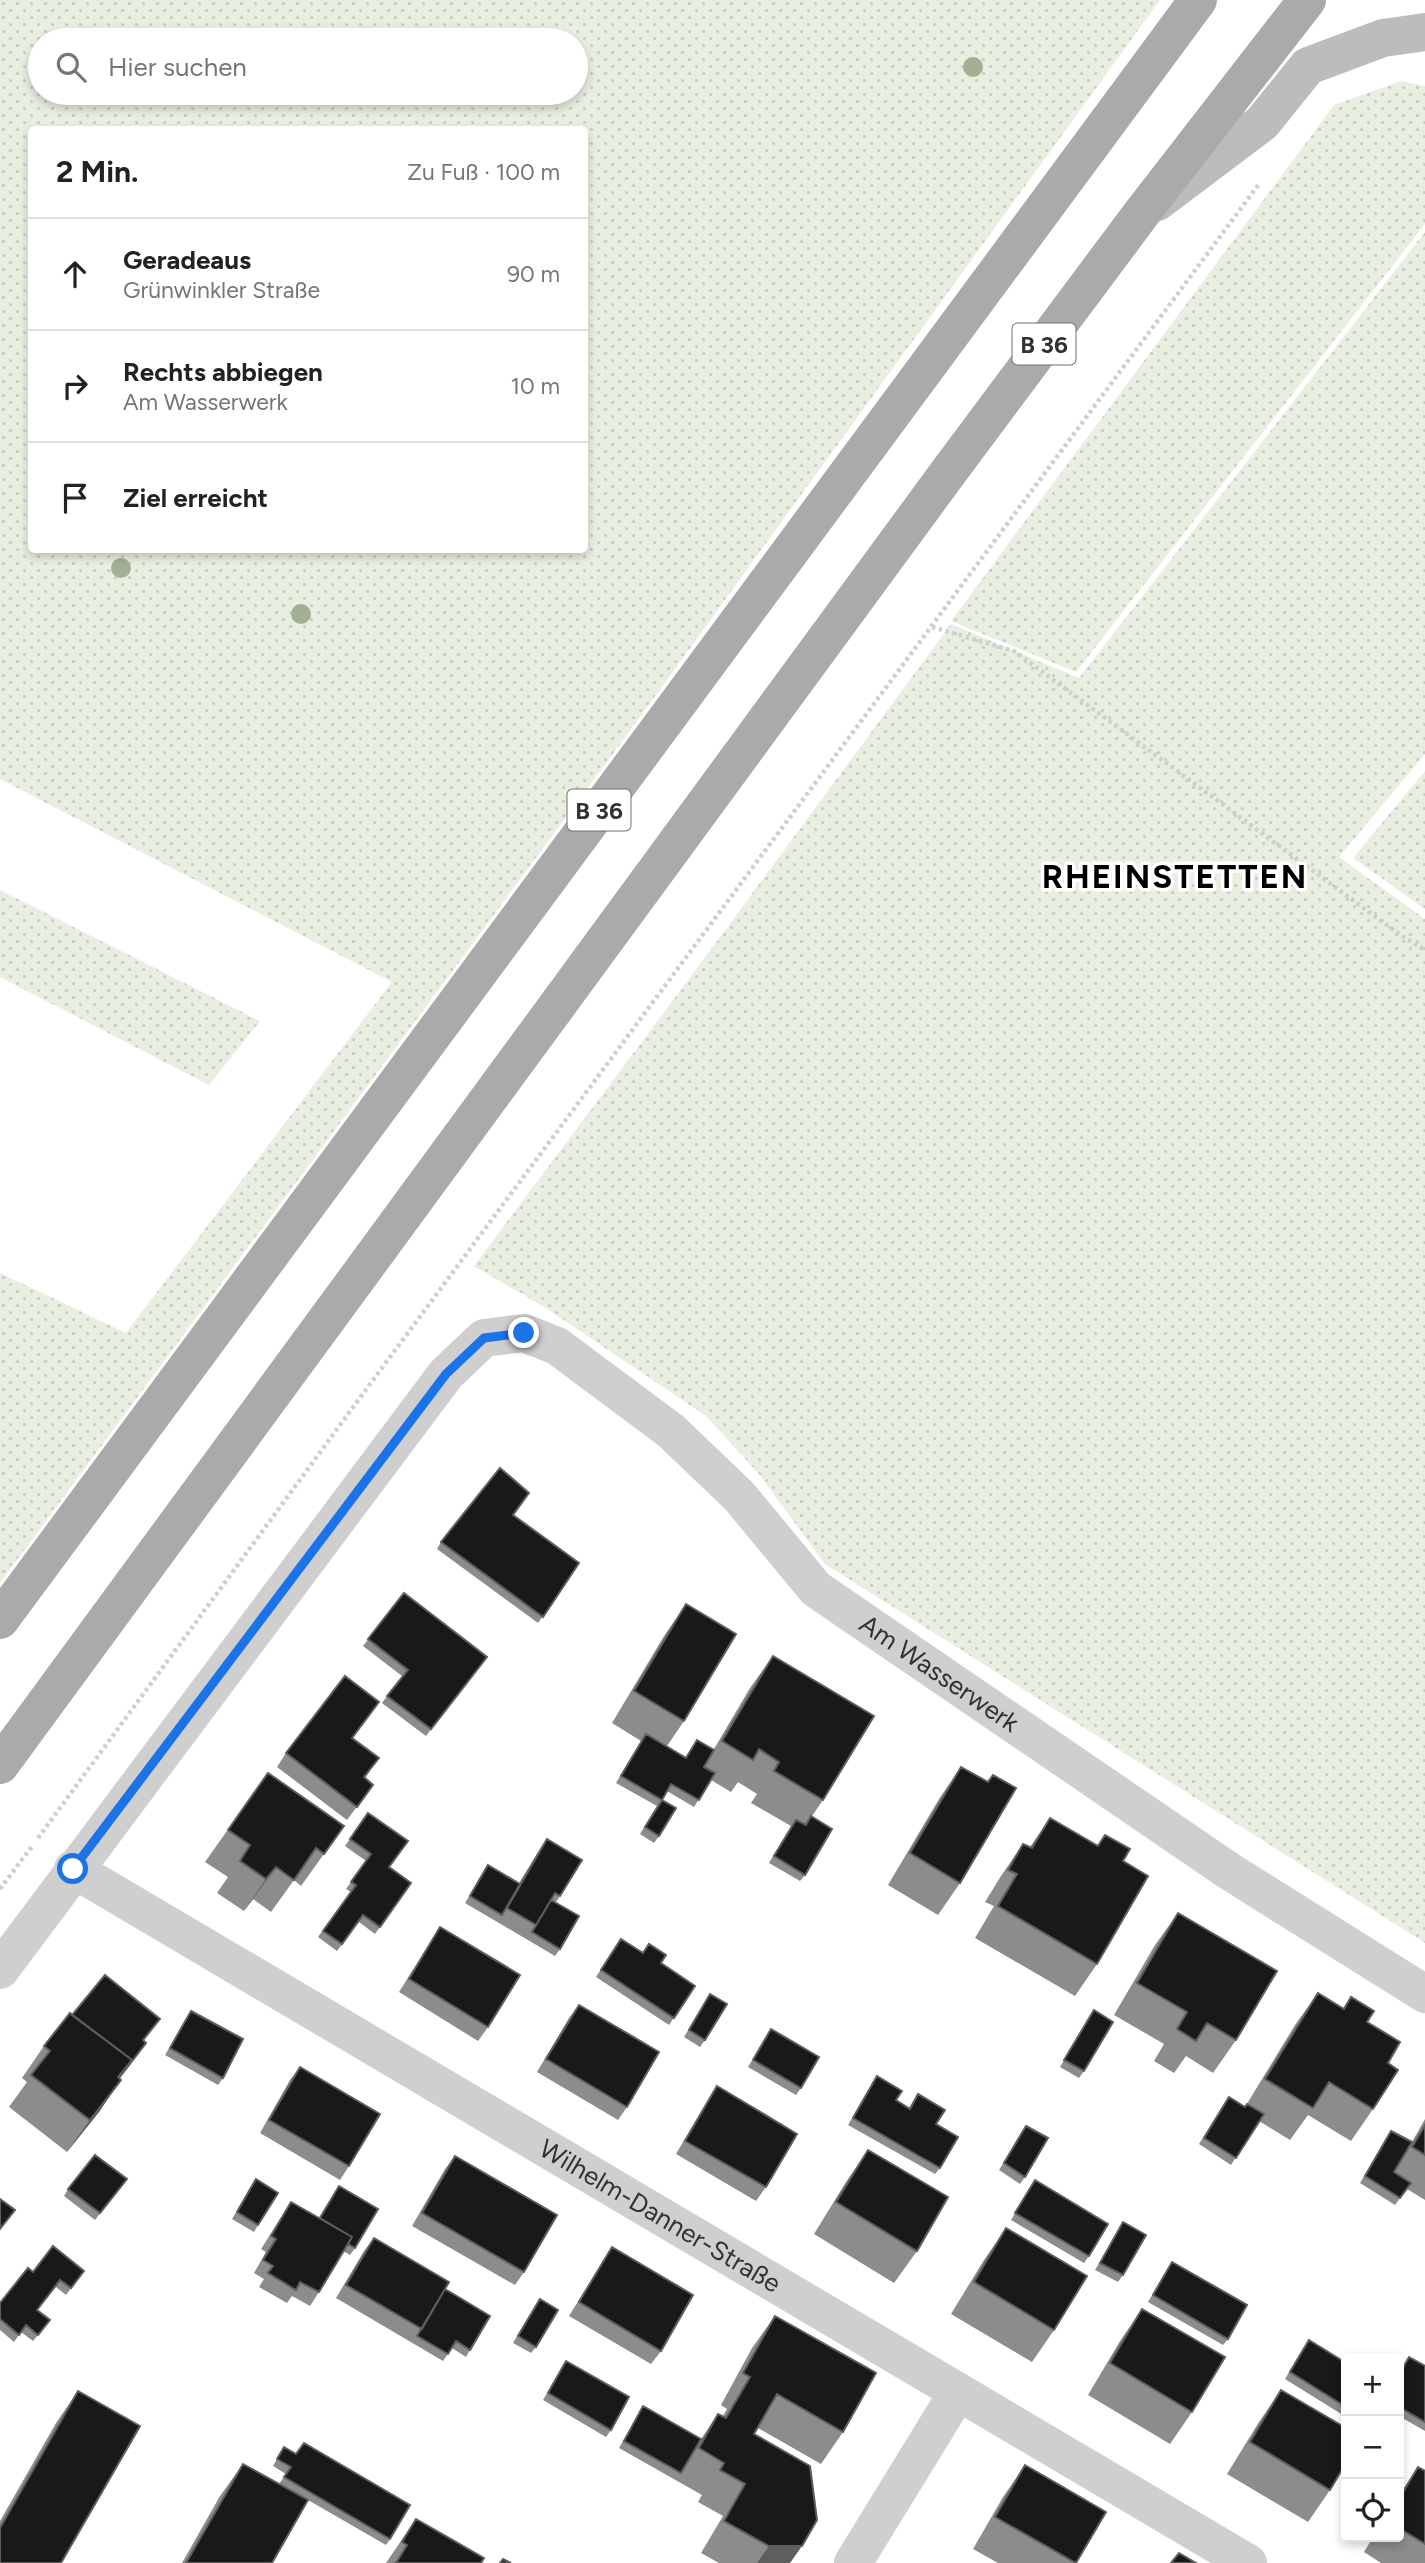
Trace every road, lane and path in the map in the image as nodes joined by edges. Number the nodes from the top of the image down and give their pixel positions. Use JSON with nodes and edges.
{"nodes":[{"id":1,"x":1198,"y":0,"type":"edge"},
{"id":2,"x":1307,"y":0,"type":"edge"},
{"id":3,"x":1425,"y":32,"type":"edge"},
{"id":4,"x":1266,"y":174,"type":"dead end"},
{"id":5,"x":1141,"y":214,"type":"junction"},
{"id":6,"x":931,"y":626,"type":"junction"},
{"id":7,"x":1425,"y":950,"type":"edge"},
{"id":8,"x":0,"y":1620,"type":"edge"},
{"id":9,"x":0,"y":1765,"type":"edge"},
{"id":10,"x":73,"y":1869,"type":"junction"},
{"id":11,"x":0,"y":1889,"type":"edge"},
{"id":12,"x":0,"y":1970,"type":"edge"},
{"id":13,"x":1425,"y":1994,"type":"edge"},
{"id":14,"x":958,"y":2392,"type":"junction"},
{"id":15,"x":853,"y":2563,"type":"edge"},
{"id":16,"x":1248,"y":2563,"type":"edge"}],
"edges":[{"from":1,"to":8,"type":"main road","number":"B 36"},
{"from":2,"to":5,"type":"main road","number":"B 36"},
{"from":3,"to":5,"type":"main road"},
{"from":4,"to":6,"type":"path"},
{"from":5,"to":9,"type":"main road","number":"B 36"},
{"from":6,"to":7,"type":"path"},
{"from":6,"to":11,"type":"path"},
{"from":10,"to":12,"type":"street"},
{"from":10,"to":13,"type":"street","name":"Am Wasserwerk"},
{"from":10,"to":14,"type":"street","name":"Wilhelm-Danner-Straße"},
{"from":14,"to":15,"type":"street"},
{"from":14,"to":16,"type":"street","name":"Wilhelm-Danner-Straße"}]}
